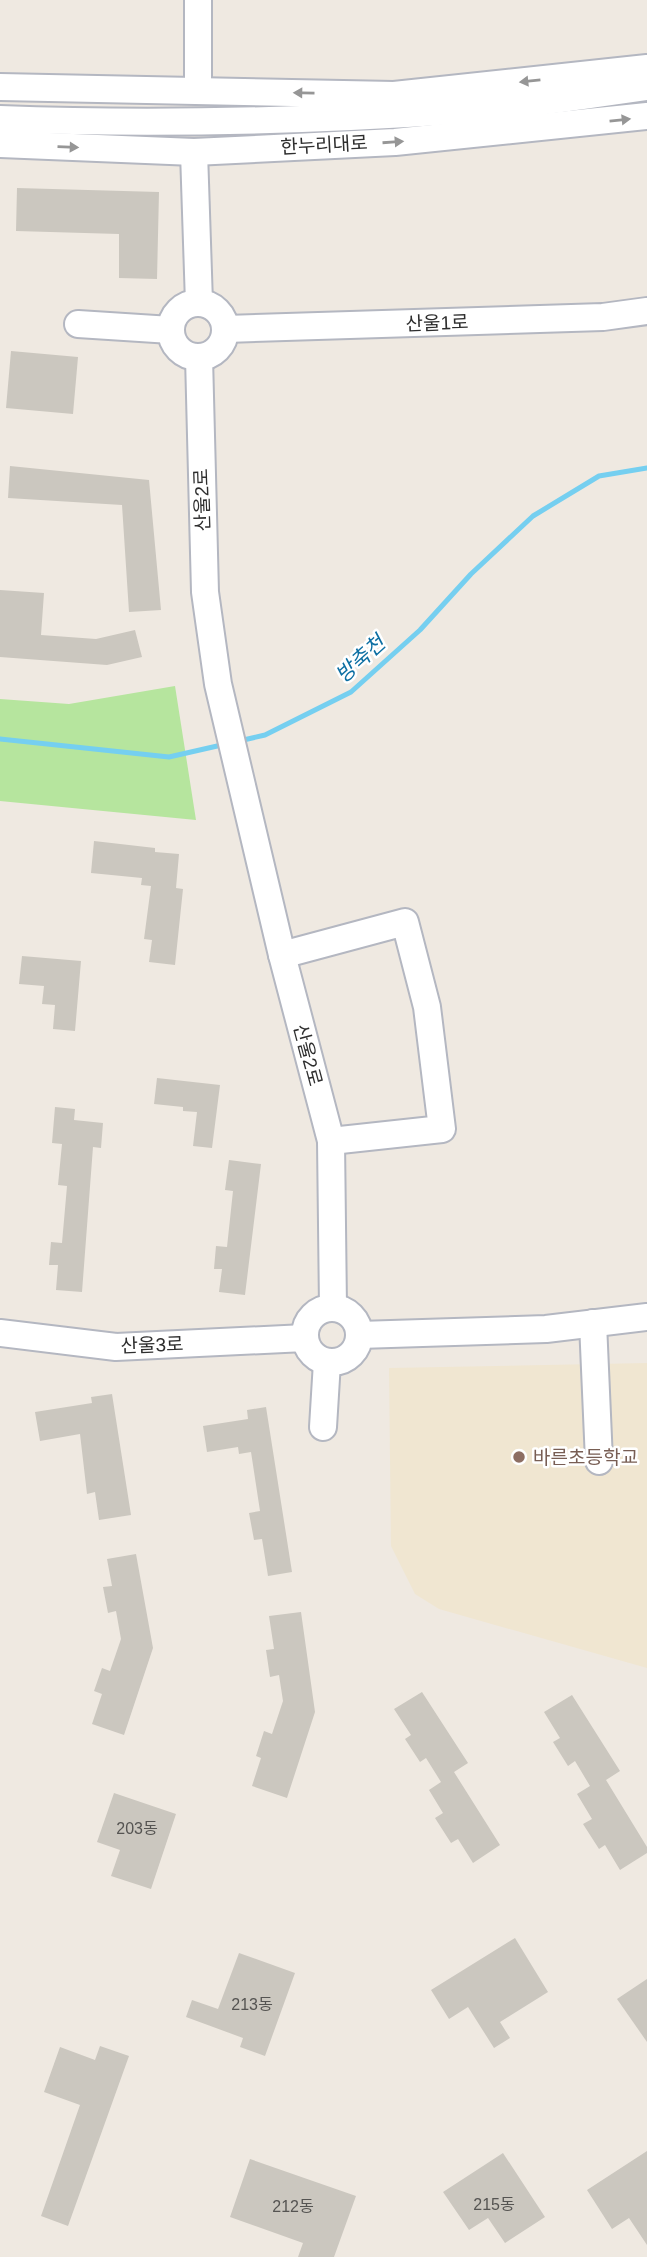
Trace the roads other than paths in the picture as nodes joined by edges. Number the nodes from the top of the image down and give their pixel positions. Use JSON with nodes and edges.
{"nodes":[{"id":1,"x":198,"y":0,"type":"edge"},
{"id":2,"x":647,"y":68,"type":"edge"},
{"id":3,"x":0,"y":87,"type":"edge"},
{"id":4,"x":647,"y":87,"type":"edge"},
{"id":5,"x":198,"y":91,"type":"junction"},
{"id":6,"x":647,"y":116,"type":"edge"},
{"id":7,"x":0,"y":119,"type":"edge"},
{"id":8,"x":0,"y":144,"type":"edge"},
{"id":9,"x":194,"y":152,"type":"junction"},
{"id":10,"x":199,"y":303,"type":"junction"},
{"id":11,"x":647,"y":311,"type":"edge"},
{"id":12,"x":78,"y":324,"type":"dead end"},
{"id":13,"x":226,"y":329,"type":"junction"},
{"id":14,"x":171,"y":330,"type":"junction"},
{"id":15,"x":199,"y":358,"type":"junction"},
{"id":16,"x":282,"y":955,"type":"junction"},
{"id":17,"x":331,"y":1141,"type":"junction"},
{"id":18,"x":333,"y":1308,"type":"junction"},
{"id":19,"x":647,"y":1317,"type":"edge"},
{"id":20,"x":593,"y":1324,"type":"junction"},
{"id":21,"x":0,"y":1333,"type":"edge"},
{"id":22,"x":359,"y":1335,"type":"junction"},
{"id":23,"x":305,"y":1338,"type":"junction"},
{"id":24,"x":327,"y":1362,"type":"junction"},
{"id":25,"x":323,"y":1427,"type":"dead end"},
{"id":26,"x":599,"y":1461,"type":"dead end"}],
"edges":[{"from":1,"to":5,"type":"street"},
{"from":2,"to":5,"type":"street","one_way":true},
{"from":3,"to":5,"type":"street"},
{"from":4,"to":7,"type":"street"},
{"from":9,"to":6,"type":"street","name":"한누리대로","one_way":true},
{"from":8,"to":9,"type":"street","name":"한누리대로","one_way":true},
{"from":9,"to":10,"type":"street"},
{"from":10,"to":13,"type":"street"},
{"from":10,"to":14,"type":"street"},
{"from":11,"to":13,"type":"street","name":"산울1로"},
{"from":12,"to":14,"type":"street"},
{"from":13,"to":15,"type":"street"},
{"from":14,"to":15,"type":"street"},
{"from":15,"to":16,"type":"street","name":"산울2로"},
{"from":16,"to":17,"type":"street","name":"산울2로"},
{"from":16,"to":17,"type":"street"},
{"from":17,"to":18,"type":"street","name":"산울2로"},
{"from":18,"to":22,"type":"street"},
{"from":18,"to":23,"type":"street"},
{"from":19,"to":20,"type":"street"},
{"from":20,"to":22,"type":"street"},
{"from":20,"to":26,"type":"street"},
{"from":21,"to":23,"type":"street","name":"산울3로"},
{"from":22,"to":24,"type":"street"},
{"from":23,"to":24,"type":"street"},
{"from":24,"to":25,"type":"street"}]}
